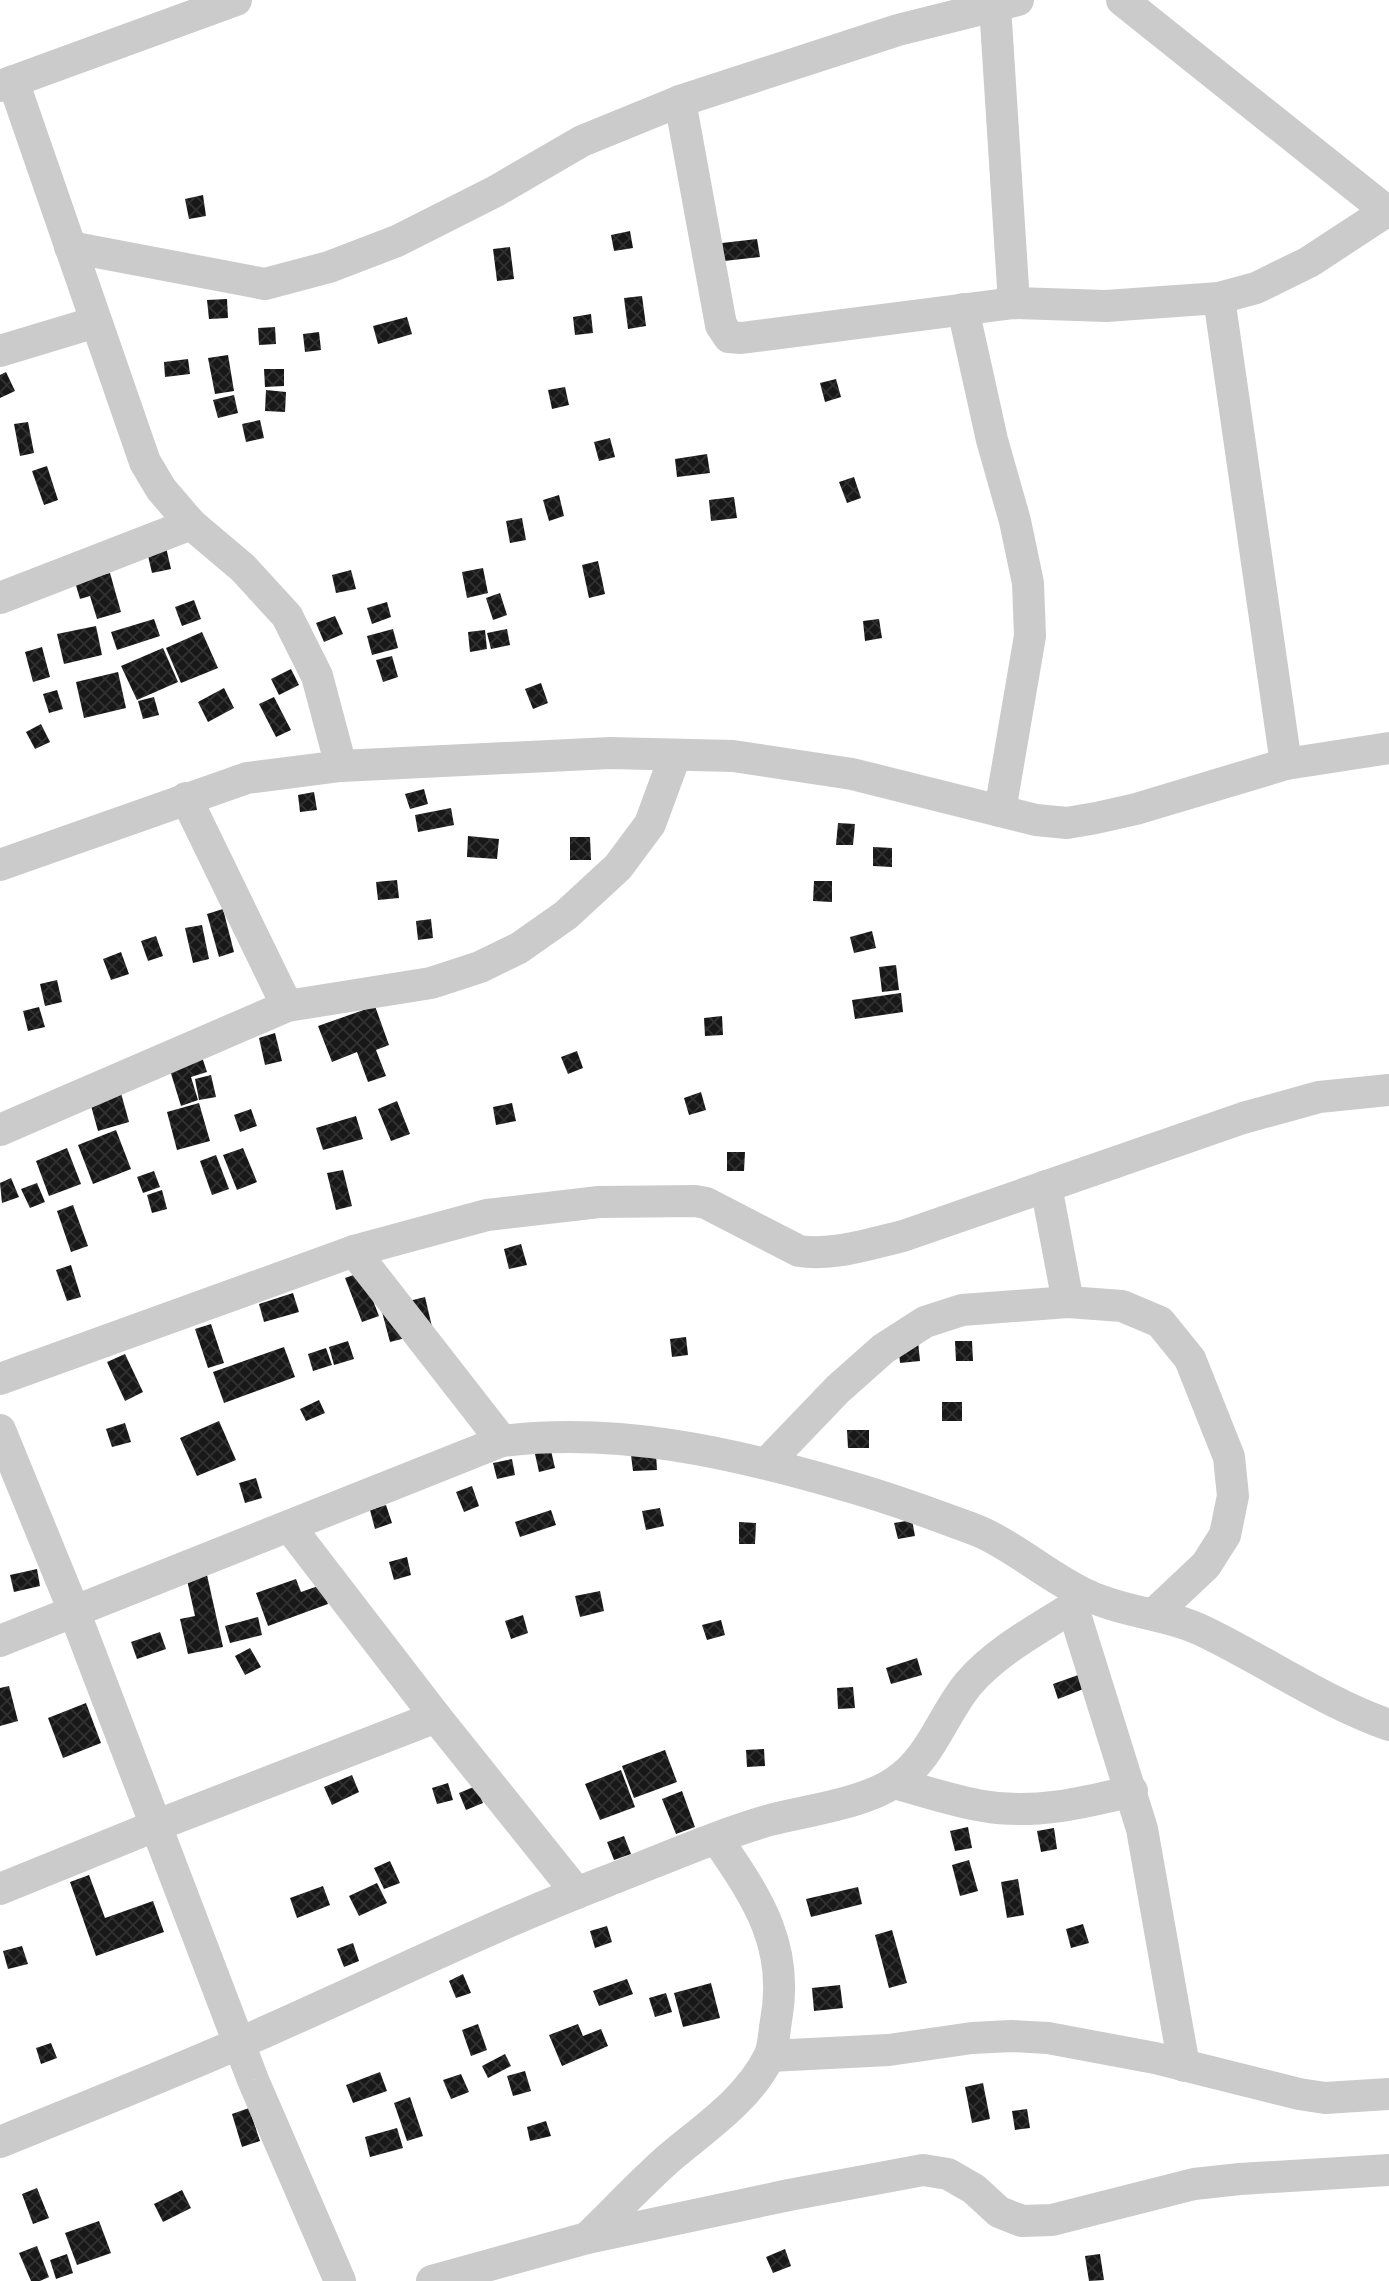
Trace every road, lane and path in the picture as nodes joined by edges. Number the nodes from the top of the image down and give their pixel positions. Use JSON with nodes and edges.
{"nodes":[{"id":1,"x":236,"y":0,"type":"edge"},
{"id":2,"x":1122,"y":0,"type":"edge"},
{"id":3,"x":1006,"y":3,"type":"edge"},
{"id":4,"x":6,"y":83,"type":"edge"},
{"id":5,"x":680,"y":101,"type":"junction"},
{"id":6,"x":1388,"y":212,"type":"edge"},
{"id":7,"x":70,"y":247,"type":"junction"},
{"id":8,"x":1219,"y":298,"type":"junction"},
{"id":9,"x":1014,"y":303,"type":"junction"},
{"id":10,"x":963,"y":309,"type":"junction"},
{"id":11,"x":96,"y":322,"type":"junction"},
{"id":12,"x":0,"y":351,"type":"edge"},
{"id":13,"x":191,"y":524,"type":"junction"},
{"id":14,"x":0,"y":598,"type":"edge"},
{"id":15,"x":1389,"y":748,"type":"edge"},
{"id":16,"x":676,"y":755,"type":"junction"},
{"id":17,"x":1286,"y":764,"type":"junction"},
{"id":18,"x":341,"y":766,"type":"junction"},
{"id":19,"x":186,"y":798,"type":"junction"},
{"id":20,"x":1000,"y":811,"type":"junction"},
{"id":21,"x":0,"y":865,"type":"edge"},
{"id":22,"x":287,"y":1006,"type":"junction"},
{"id":23,"x":1389,"y":1090,"type":"edge"},
{"id":24,"x":0,"y":1130,"type":"edge"},
{"id":25,"x":1046,"y":1186,"type":"junction"},
{"id":26,"x":354,"y":1251,"type":"junction"},
{"id":27,"x":1068,"y":1302,"type":"junction"},
{"id":28,"x":0,"y":1379,"type":"edge"},
{"id":29,"x":0,"y":1430,"type":"edge"},
{"id":30,"x":502,"y":1441,"type":"junction"},
{"id":31,"x":767,"y":1463,"type":"junction"},
{"id":32,"x":289,"y":1526,"type":"junction"},
{"id":33,"x":1081,"y":1602,"type":"junction"},
{"id":34,"x":74,"y":1611,"type":"junction"},
{"id":35,"x":1154,"y":1614,"type":"junction"},
{"id":36,"x":0,"y":1641,"type":"edge"},
{"id":37,"x":436,"y":1717,"type":"junction"},
{"id":38,"x":1389,"y":1726,"type":"edge"},
{"id":39,"x":894,"y":1783,"type":"junction"},
{"id":40,"x":1132,"y":1791,"type":"junction"},
{"id":41,"x":155,"y":1826,"type":"junction"},
{"id":42,"x":717,"y":1839,"type":"junction"},
{"id":43,"x":0,"y":1889,"type":"edge"},
{"id":44,"x":577,"y":1893,"type":"junction"},
{"id":45,"x":239,"y":2044,"type":"junction"},
{"id":46,"x":770,"y":2056,"type":"junction"},
{"id":47,"x":1184,"y":2066,"type":"junction"},
{"id":48,"x":1389,"y":2094,"type":"edge"},
{"id":49,"x":0,"y":2141,"type":"edge"},
{"id":50,"x":1389,"y":2171,"type":"edge"},
{"id":51,"x":587,"y":2238,"type":"junction"},
{"id":52,"x":340,"y":2281,"type":"edge"},
{"id":53,"x":432,"y":2281,"type":"edge"}],
"edges":[{"from":1,"to":4,"type":"street"},
{"from":2,"to":6,"type":"street"},
{"from":3,"to":5,"type":"street"},
{"from":3,"to":9,"type":"street"},
{"from":4,"to":7,"type":"street"},
{"from":5,"to":7,"type":"street"},
{"from":5,"to":10,"type":"street"},
{"from":6,"to":8,"type":"street"},
{"from":7,"to":11,"type":"street"},
{"from":8,"to":9,"type":"street"},
{"from":8,"to":17,"type":"street"},
{"from":9,"to":10,"type":"street"},
{"from":10,"to":20,"type":"street"},
{"from":11,"to":12,"type":"street"},
{"from":11,"to":13,"type":"street"},
{"from":13,"to":14,"type":"street"},
{"from":13,"to":18,"type":"street"},
{"from":15,"to":17,"type":"street"},
{"from":16,"to":18,"type":"street"},
{"from":16,"to":20,"type":"street"},
{"from":16,"to":22,"type":"street"},
{"from":17,"to":20,"type":"street"},
{"from":18,"to":19,"type":"street"},
{"from":19,"to":21,"type":"street"},
{"from":19,"to":22,"type":"street"},
{"from":22,"to":24,"type":"street"},
{"from":23,"to":25,"type":"street"},
{"from":25,"to":26,"type":"street"},
{"from":25,"to":27,"type":"street"},
{"from":26,"to":28,"type":"street"},
{"from":26,"to":30,"type":"street"},
{"from":27,"to":31,"type":"street"},
{"from":27,"to":35,"type":"street"},
{"from":29,"to":34,"type":"street"},
{"from":30,"to":31,"type":"street"},
{"from":30,"to":32,"type":"street"},
{"from":31,"to":33,"type":"street"},
{"from":32,"to":34,"type":"street"},
{"from":32,"to":37,"type":"street"},
{"from":33,"to":35,"type":"street"},
{"from":33,"to":39,"type":"street"},
{"from":33,"to":40,"type":"street"},
{"from":34,"to":36,"type":"street"},
{"from":34,"to":41,"type":"street"},
{"from":35,"to":38,"type":"street"},
{"from":37,"to":41,"type":"street"},
{"from":37,"to":44,"type":"street"},
{"from":39,"to":40,"type":"street"},
{"from":39,"to":42,"type":"street"},
{"from":40,"to":47,"type":"street"},
{"from":41,"to":43,"type":"street"},
{"from":41,"to":45,"type":"street"},
{"from":42,"to":44,"type":"street"},
{"from":42,"to":46,"type":"street"},
{"from":44,"to":45,"type":"street"},
{"from":45,"to":49,"type":"street"},
{"from":45,"to":52,"type":"street"},
{"from":46,"to":47,"type":"street"},
{"from":46,"to":51,"type":"street"},
{"from":47,"to":48,"type":"street"},
{"from":50,"to":51,"type":"street"},
{"from":51,"to":53,"type":"street"}]}
